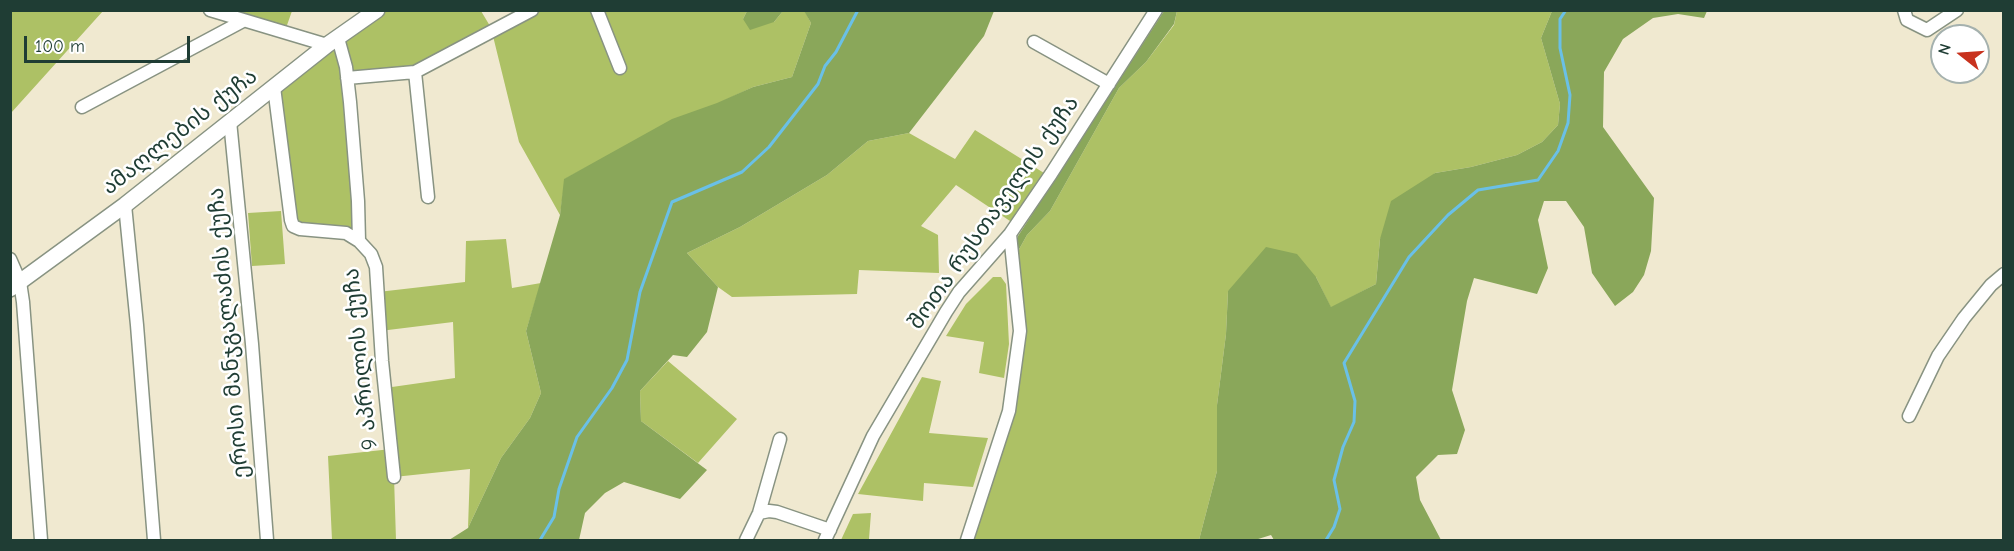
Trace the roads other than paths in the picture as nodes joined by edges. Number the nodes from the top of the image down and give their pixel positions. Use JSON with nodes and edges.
{"nodes":[{"id":1,"x":210,"y":10,"type":"edge"},
{"id":2,"x":377,"y":10,"type":"edge"},
{"id":3,"x":532,"y":10,"type":"edge"},
{"id":4,"x":597,"y":10,"type":"edge"},
{"id":5,"x":1156,"y":10,"type":"edge"},
{"id":6,"x":1904,"y":10,"type":"edge"},
{"id":7,"x":1957,"y":10,"type":"edge"},
{"id":8,"x":243,"y":21,"type":"junction"},
{"id":9,"x":332,"y":41,"type":"junction"},
{"id":10,"x":1034,"y":42,"type":"dead end"},
{"id":11,"x":620,"y":68,"type":"dead end"},
{"id":12,"x":416,"y":72,"type":"junction"},
{"id":13,"x":347,"y":78,"type":"junction"},
{"id":14,"x":1109,"y":84,"type":"junction"},
{"id":15,"x":274,"y":87,"type":"junction"},
{"id":16,"x":82,"y":107,"type":"dead end"},
{"id":17,"x":230,"y":121,"type":"junction"},
{"id":18,"x":428,"y":197,"type":"dead end"},
{"id":19,"x":125,"y":205,"type":"junction"},
{"id":20,"x":1010,"y":234,"type":"junction"},
{"id":21,"x":359,"y":241,"type":"junction"},
{"id":22,"x":10,"y":259,"type":"edge"},
{"id":23,"x":2004,"y":274,"type":"edge"},
{"id":24,"x":15,"y":285,"type":"edge"},
{"id":25,"x":1909,"y":416,"type":"dead end"},
{"id":26,"x":780,"y":439,"type":"dead end"},
{"id":27,"x":394,"y":477,"type":"dead end"},
{"id":28,"x":759,"y":513,"type":"junction"},
{"id":29,"x":827,"y":535,"type":"edge"},
{"id":30,"x":41,"y":540,"type":"edge"},
{"id":31,"x":154,"y":540,"type":"edge"},
{"id":32,"x":267,"y":540,"type":"edge"},
{"id":33,"x":746,"y":540,"type":"edge"},
{"id":34,"x":967,"y":540,"type":"edge"}],
"edges":[{"from":1,"to":8,"type":"street"},
{"from":2,"to":9,"type":"street","name":"ამაღლების ქუჩა"},
{"from":3,"to":12,"type":"street"},
{"from":4,"to":11,"type":"street"},
{"from":5,"to":14,"type":"street","name":"შოთა რუსთაველის ქუჩა"},
{"from":6,"to":7,"type":"street"},
{"from":8,"to":9,"type":"street"},
{"from":8,"to":16,"type":"street"},
{"from":9,"to":13,"type":"street","name":"9 აპრილის ქუჩა"},
{"from":9,"to":15,"type":"street","name":"ამაღლების ქუჩა"},
{"from":10,"to":14,"type":"street"},
{"from":12,"to":13,"type":"street"},
{"from":12,"to":18,"type":"street"},
{"from":13,"to":21,"type":"street","name":"9 აპრილის ქუჩა"},
{"from":14,"to":20,"type":"street","name":"შოთა რუსთაველის ქუჩა"},
{"from":15,"to":17,"type":"street","name":"ამაღლების ქუჩა"},
{"from":15,"to":21,"type":"street","name":"9 აპრილის ქუჩა"},
{"from":17,"to":19,"type":"street","name":"ამაღლების ქუჩა"},
{"from":17,"to":32,"type":"street","name":"ეროსი მანჯგალაძის ქუჩა"},
{"from":19,"to":24,"type":"street","name":"ამაღლების ქუჩა"},
{"from":19,"to":31,"type":"street"},
{"from":20,"to":29,"type":"street","name":"შოთა რუსთაველის ქუჩა"},
{"from":20,"to":34,"type":"street"},
{"from":21,"to":27,"type":"street","name":"9 აპრილის ქუჩა"},
{"from":22,"to":24,"type":"street"},
{"from":23,"to":25,"type":"street"},
{"from":24,"to":30,"type":"street"},
{"from":26,"to":28,"type":"street"},
{"from":28,"to":29,"type":"street"},
{"from":28,"to":33,"type":"street"}]}
